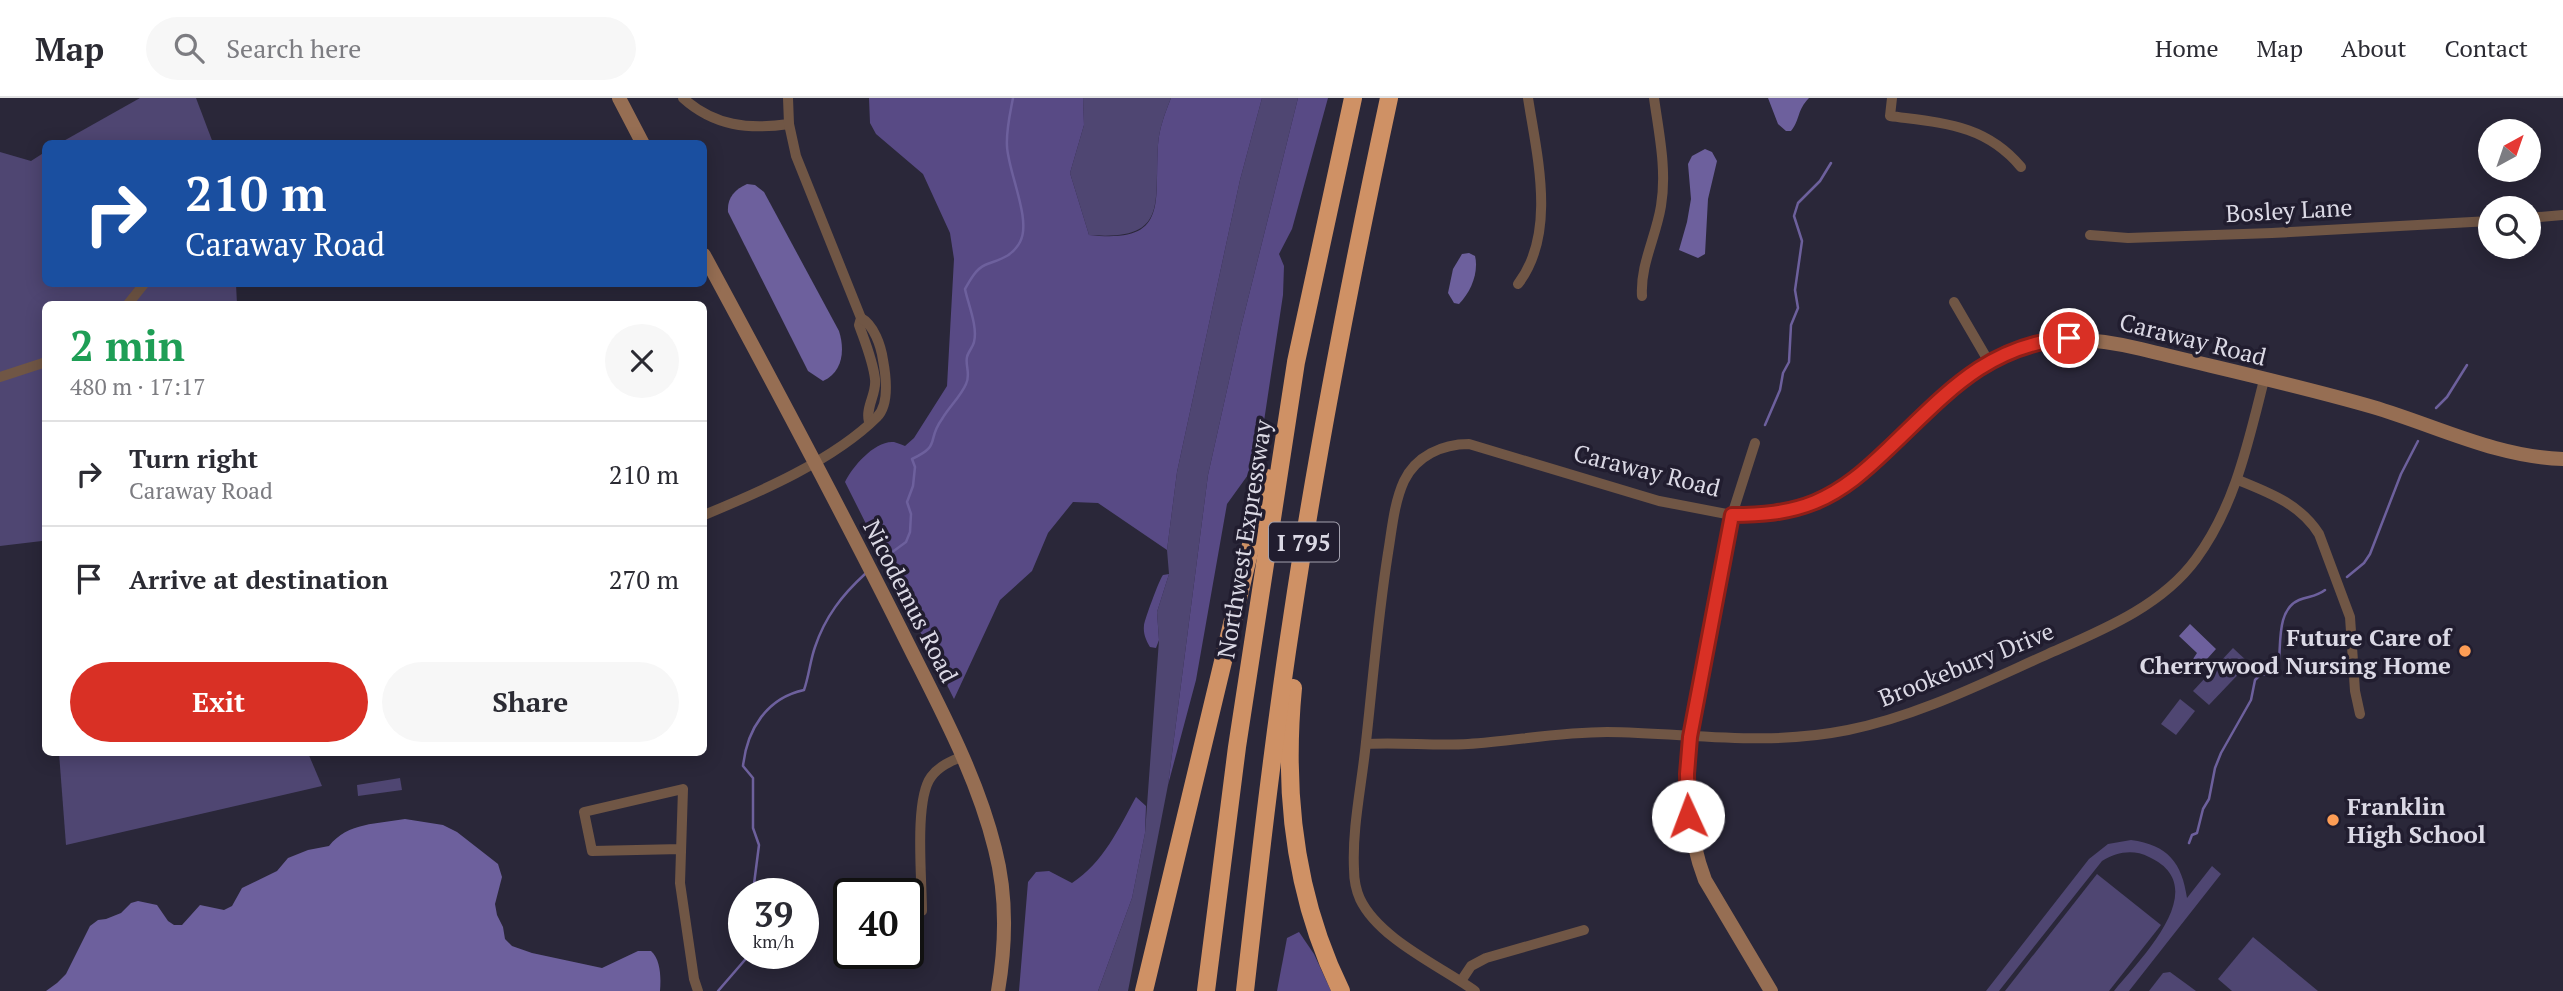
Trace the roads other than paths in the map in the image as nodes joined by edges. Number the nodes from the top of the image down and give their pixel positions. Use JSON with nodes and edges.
{"nodes":[{"id":1,"x":619,"y":98,"type":"edge"},
{"id":2,"x":683,"y":98,"type":"edge"},
{"id":3,"x":788,"y":98,"type":"edge"},
{"id":4,"x":1353,"y":98,"type":"edge"},
{"id":5,"x":1389,"y":98,"type":"edge"},
{"id":6,"x":1528,"y":98,"type":"edge"},
{"id":7,"x":1654,"y":98,"type":"edge"},
{"id":8,"x":1892,"y":98,"type":"edge"},
{"id":9,"x":789,"y":124,"type":"junction"},
{"id":10,"x":641,"y":140,"type":"edge"},
{"id":11,"x":2021,"y":167,"type":"dead end"},
{"id":12,"x":2563,"y":215,"type":"edge"},
{"id":13,"x":2541,"y":217,"type":"edge"},
{"id":14,"x":2478,"y":222,"type":"edge"},
{"id":15,"x":2090,"y":234,"type":"dead end"},
{"id":16,"x":707,"y":261,"type":"edge"},
{"id":17,"x":1518,"y":284,"type":"dead end"},
{"id":18,"x":142,"y":287,"type":"edge"},
{"id":19,"x":1642,"y":296,"type":"dead end"},
{"id":20,"x":130,"y":301,"type":"edge"},
{"id":21,"x":1954,"y":302,"type":"dead end"},
{"id":22,"x":1296,"y":362,"type":"junction"},
{"id":23,"x":1989,"y":362,"type":"junction"},
{"id":24,"x":42,"y":363,"type":"edge"},
{"id":25,"x":0,"y":377,"type":"edge"},
{"id":26,"x":2264,"y":380,"type":"junction"},
{"id":27,"x":1755,"y":443,"type":"dead end"},
{"id":28,"x":2563,"y":459,"type":"edge"},
{"id":29,"x":815,"y":462,"type":"junction"},
{"id":30,"x":2238,"y":480,"type":"junction"},
{"id":31,"x":707,"y":514,"type":"edge"},
{"id":32,"x":1732,"y":515,"type":"junction"},
{"id":33,"x":1308,"y":518,"type":"junction"},
{"id":34,"x":2360,"y":714,"type":"dead end"},
{"id":35,"x":1690,"y":737,"type":"junction"},
{"id":36,"x":1366,"y":744,"type":"junction"},
{"id":37,"x":963,"y":756,"type":"junction"},
{"id":38,"x":681,"y":849,"type":"junction"},
{"id":39,"x":922,"y":878,"type":"edge"},
{"id":40,"x":1584,"y":930,"type":"dead end"},
{"id":41,"x":1461,"y":981,"type":"junction"},
{"id":42,"x":1768,"y":990,"type":"edge"},
{"id":43,"x":698,"y":991,"type":"edge"},
{"id":44,"x":998,"y":991,"type":"edge"},
{"id":45,"x":1144,"y":991,"type":"edge"},
{"id":46,"x":1206,"y":991,"type":"edge"},
{"id":47,"x":1244,"y":991,"type":"edge"},
{"id":48,"x":1341,"y":991,"type":"edge"},
{"id":49,"x":1475,"y":991,"type":"edge"}],
"edges":[{"from":1,"to":10,"type":"street"},
{"from":2,"to":9,"type":"street"},
{"from":3,"to":9,"type":"street"},
{"from":4,"to":22,"type":"highway","name":"Northwest Expressway","number":"I 795"},
{"from":5,"to":33,"type":"highway","number":"I 795"},
{"from":6,"to":17,"type":"street"},
{"from":7,"to":19,"type":"street"},
{"from":8,"to":11,"type":"street"},
{"from":9,"to":29,"type":"street"},
{"from":12,"to":13,"type":"street"},
{"from":14,"to":15,"type":"street","name":"Bosley Lane"},
{"from":16,"to":29,"type":"street","name":"Nicodemus Road"},
{"from":18,"to":20,"type":"street"},
{"from":21,"to":23,"type":"street"},
{"from":22,"to":45,"type":"highway"},
{"from":22,"to":46,"type":"highway","name":"Northwest Expressway","number":"I 795"},
{"from":23,"to":26,"type":"street","name":"Caraway Road"},
{"from":23,"to":32,"type":"street","name":"Caraway Road"},
{"from":24,"to":25,"type":"street"},
{"from":26,"to":28,"type":"street","name":"Caraway Road"},
{"from":26,"to":30,"type":"street","name":"Brookebury Drive"},
{"from":27,"to":32,"type":"street"},
{"from":29,"to":31,"type":"street"},
{"from":29,"to":37,"type":"street","name":"Nicodemus Road"},
{"from":30,"to":34,"type":"street"},
{"from":30,"to":35,"type":"street","name":"Brookebury Drive"},
{"from":32,"to":35,"type":"street"},
{"from":32,"to":36,"type":"street","name":"Caraway Road"},
{"from":33,"to":47,"type":"highway","number":"I 795"},
{"from":33,"to":48,"type":"highway"},
{"from":35,"to":36,"type":"street","name":"Brookebury Drive"},
{"from":35,"to":42,"type":"street"},
{"from":36,"to":41,"type":"street","name":"Caraway Road"},
{"from":37,"to":39,"type":"street"},
{"from":37,"to":44,"type":"street","name":"Nicodemus Road"},
{"from":38,"to":38,"type":"street"},
{"from":38,"to":43,"type":"street"},
{"from":40,"to":41,"type":"street"},
{"from":41,"to":49,"type":"street","name":"Caraway Road"}]}
